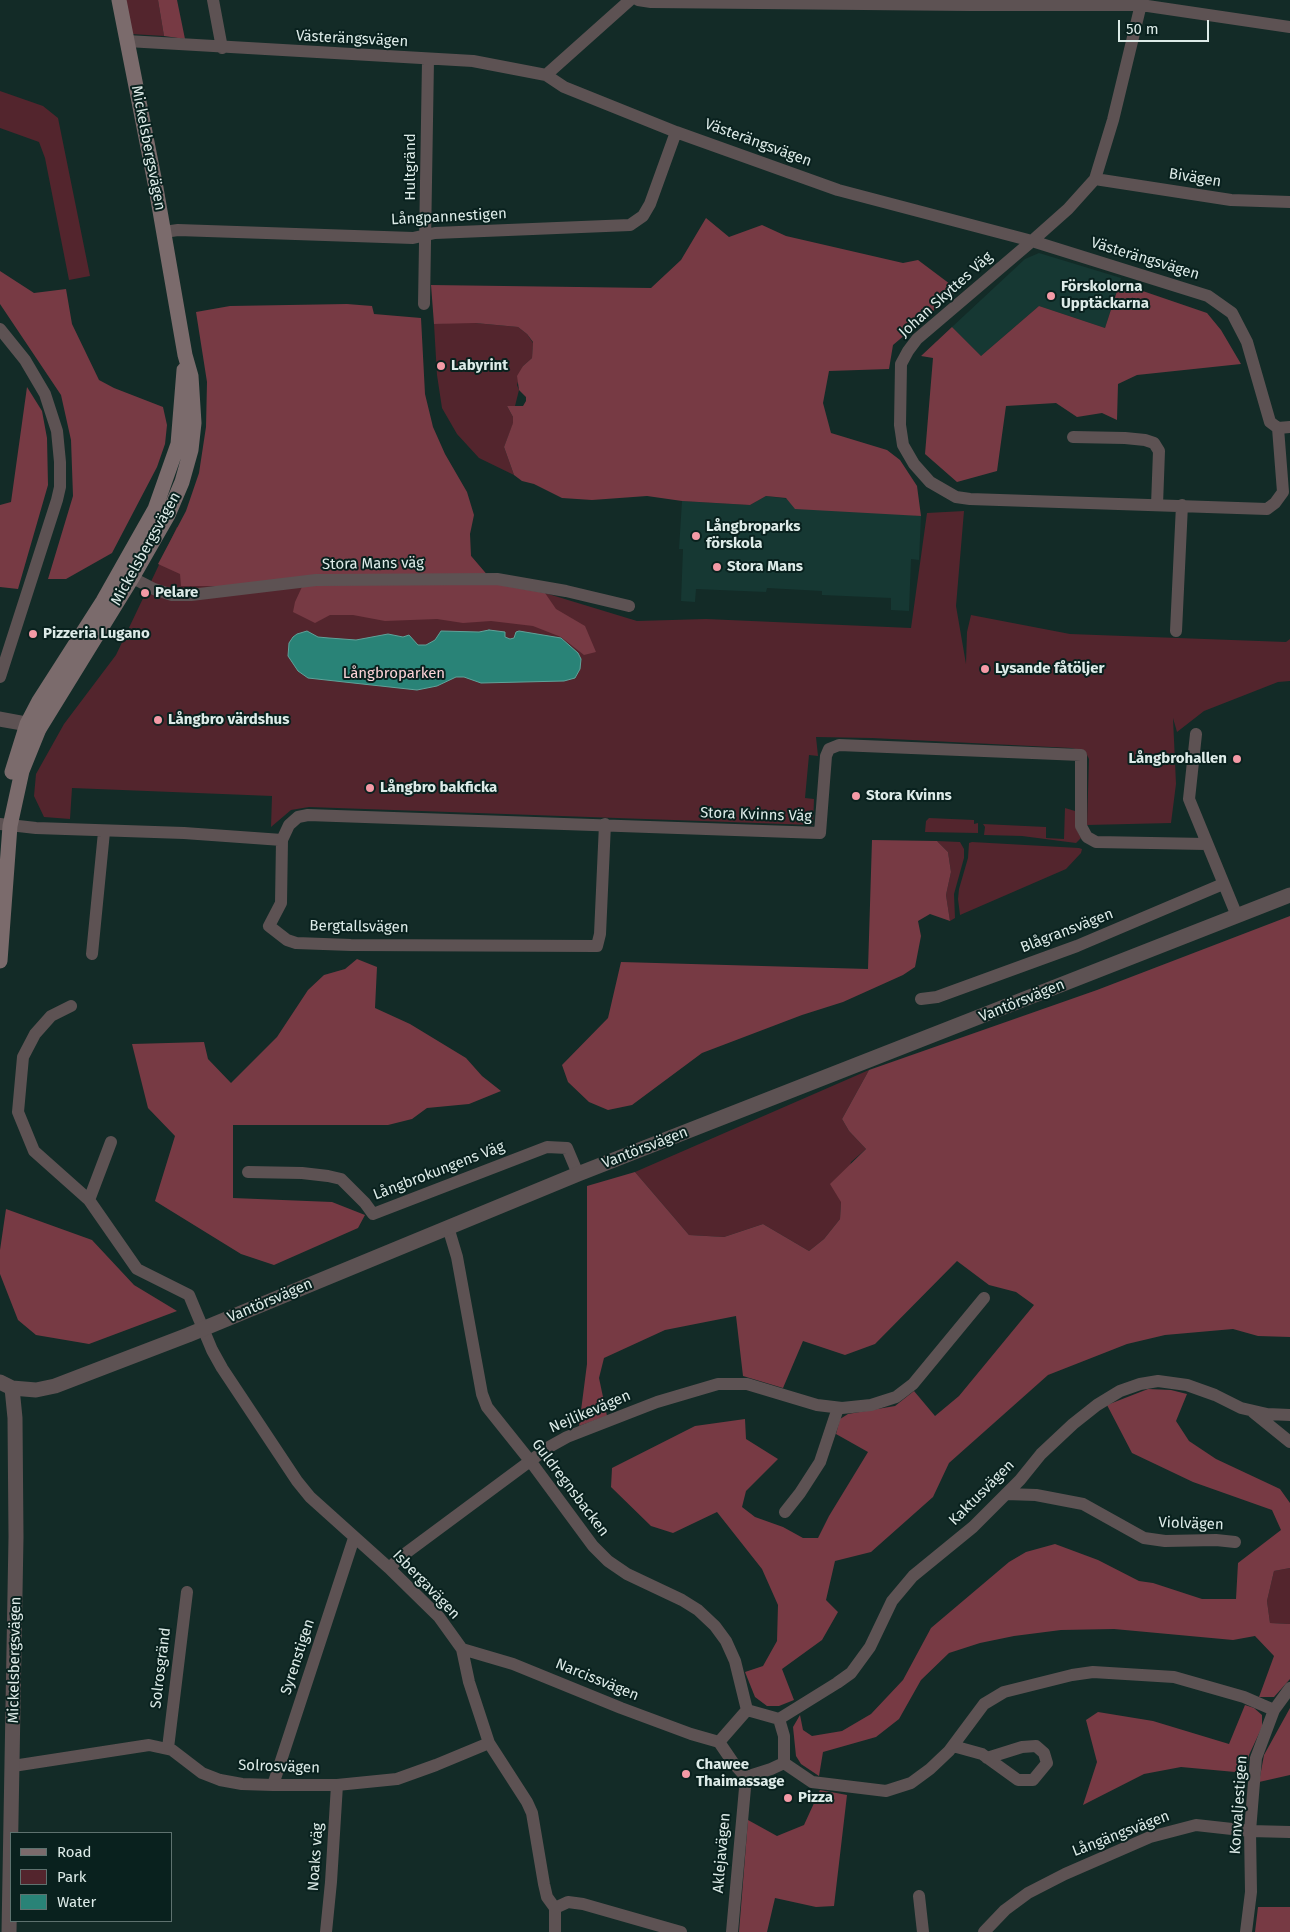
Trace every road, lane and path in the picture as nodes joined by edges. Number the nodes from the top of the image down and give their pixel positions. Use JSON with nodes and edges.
{"nodes":[{"id":1,"x":119,"y":0,"type":"edge"},
{"id":2,"x":213,"y":0,"type":"edge"},
{"id":3,"x":630,"y":0,"type":"edge"},
{"id":4,"x":638,"y":0,"type":"edge"},
{"id":5,"x":1142,"y":3,"type":"edge"},
{"id":6,"x":1290,"y":27,"type":"edge"},
{"id":7,"x":127,"y":42,"type":"junction"},
{"id":8,"x":222,"y":48,"type":"junction"},
{"id":9,"x":428,"y":60,"type":"junction"},
{"id":10,"x":546,"y":75,"type":"junction"},
{"id":11,"x":676,"y":132,"type":"junction"},
{"id":12,"x":1095,"y":180,"type":"junction"},
{"id":13,"x":1290,"y":202,"type":"edge"},
{"id":14,"x":164,"y":232,"type":"junction"},
{"id":15,"x":426,"y":236,"type":"junction"},
{"id":16,"x":1032,"y":241,"type":"junction"},
{"id":17,"x":424,"y":304,"type":"dead end"},
{"id":18,"x":0,"y":329,"type":"edge"},
{"id":19,"x":1284,"y":428,"type":"edge"},
{"id":20,"x":1072,"y":437,"type":"dead end"},
{"id":21,"x":1275,"y":503,"type":"junction"},
{"id":22,"x":1290,"y":503,"type":"edge"},
{"id":23,"x":1157,"y":505,"type":"junction"},
{"id":24,"x":1182,"y":505,"type":"junction"},
{"id":25,"x":126,"y":574,"type":"junction"},
{"id":26,"x":629,"y":606,"type":"dead end"},
{"id":27,"x":1176,"y":631,"type":"dead end"},
{"id":28,"x":0,"y":678,"type":"edge"},
{"id":29,"x":0,"y":719,"type":"edge"},
{"id":30,"x":33,"y":726,"type":"junction"},
{"id":31,"x":1196,"y":734,"type":"dead end"},
{"id":32,"x":3,"y":824,"type":"edge"},
{"id":33,"x":605,"y":824,"type":"junction"},
{"id":34,"x":104,"y":832,"type":"junction"},
{"id":35,"x":282,"y":840,"type":"junction"},
{"id":36,"x":1206,"y":844,"type":"junction"},
{"id":37,"x":1222,"y":884,"type":"junction"},
{"id":38,"x":1290,"y":895,"type":"edge"},
{"id":39,"x":1236,"y":916,"type":"junction"},
{"id":40,"x":92,"y":954,"type":"dead end"},
{"id":41,"x":0,"y":961,"type":"edge"},
{"id":42,"x":921,"y":999,"type":"dead end"},
{"id":43,"x":71,"y":1006,"type":"dead end"},
{"id":44,"x":111,"y":1142,"type":"dead end"},
{"id":45,"x":248,"y":1172,"type":"dead end"},
{"id":46,"x":578,"y":1174,"type":"junction"},
{"id":47,"x":89,"y":1200,"type":"junction"},
{"id":48,"x":448,"y":1227,"type":"junction"},
{"id":49,"x":984,"y":1298,"type":"dead end"},
{"id":50,"x":204,"y":1328,"type":"junction"},
{"id":51,"x":6,"y":1385,"type":"edge"},
{"id":52,"x":838,"y":1408,"type":"junction"},
{"id":53,"x":1251,"y":1410,"type":"junction"},
{"id":54,"x":1290,"y":1416,"type":"edge"},
{"id":55,"x":1290,"y":1442,"type":"edge"},
{"id":56,"x":531,"y":1462,"type":"junction"},
{"id":57,"x":1006,"y":1494,"type":"junction"},
{"id":58,"x":784,"y":1512,"type":"dead end"},
{"id":59,"x":354,"y":1538,"type":"junction"},
{"id":60,"x":1234,"y":1542,"type":"dead end"},
{"id":61,"x":389,"y":1568,"type":"junction"},
{"id":62,"x":187,"y":1592,"type":"dead end"},
{"id":63,"x":462,"y":1649,"type":"junction"},
{"id":64,"x":1290,"y":1688,"type":"edge"},
{"id":65,"x":747,"y":1710,"type":"junction"},
{"id":66,"x":1274,"y":1710,"type":"junction"},
{"id":67,"x":779,"y":1719,"type":"junction"},
{"id":68,"x":719,"y":1742,"type":"junction"},
{"id":69,"x":489,"y":1743,"type":"junction"},
{"id":70,"x":953,"y":1746,"type":"junction"},
{"id":71,"x":168,"y":1748,"type":"junction"},
{"id":72,"x":987,"y":1758,"type":"dead end"},
{"id":73,"x":784,"y":1763,"type":"junction"},
{"id":74,"x":8,"y":1774,"type":"edge"},
{"id":75,"x":746,"y":1777,"type":"junction"},
{"id":76,"x":273,"y":1785,"type":"junction"},
{"id":77,"x":337,"y":1785,"type":"junction"},
{"id":78,"x":1250,"y":1831,"type":"junction"},
{"id":79,"x":1290,"y":1832,"type":"edge"},
{"id":80,"x":919,"y":1896,"type":"dead end"},
{"id":81,"x":555,"y":1908,"type":"junction"},
{"id":82,"x":9,"y":1932,"type":"edge"},
{"id":83,"x":326,"y":1932,"type":"edge"},
{"id":84,"x":555,"y":1932,"type":"edge"},
{"id":85,"x":681,"y":1932,"type":"edge"},
{"id":86,"x":732,"y":1932,"type":"edge"},
{"id":87,"x":923,"y":1932,"type":"edge"},
{"id":88,"x":984,"y":1932,"type":"edge"},
{"id":89,"x":1246,"y":1932,"type":"edge"}],
"edges":[{"from":1,"to":7,"type":"main road","name":"Mickelsbergsvägen"},
{"from":2,"to":8,"type":"street"},
{"from":3,"to":10,"type":"street"},
{"from":4,"to":5,"type":"street"},
{"from":5,"to":6,"type":"street"},
{"from":5,"to":12,"type":"street","name":"Johan Skyttes Väg"},
{"from":7,"to":8,"type":"street","name":"Västerängsvägen"},
{"from":7,"to":14,"type":"main road","name":"Mickelsbergsvägen"},
{"from":8,"to":9,"type":"street","name":"Västerängsvägen"},
{"from":9,"to":10,"type":"street","name":"Västerängsvägen"},
{"from":9,"to":15,"type":"street","name":"Hultgränd"},
{"from":10,"to":11,"type":"street","name":"Västerängsvägen"},
{"from":11,"to":15,"type":"street","name":"Långpannestigen"},
{"from":11,"to":16,"type":"street","name":"Västerängsvägen"},
{"from":12,"to":13,"type":"street","name":"Bivägen"},
{"from":12,"to":16,"type":"street","name":"Johan Skyttes Väg"},
{"from":14,"to":15,"type":"street","name":"Långpannestigen"},
{"from":14,"to":25,"type":"main road","name":"Mickelsbergsvägen"},
{"from":15,"to":17,"type":"street","name":"Hultgränd"},
{"from":16,"to":19,"type":"street","name":"Västerängsvägen"},
{"from":16,"to":23,"type":"street","name":"Johan Skyttes Väg"},
{"from":18,"to":28,"type":"street"},
{"from":19,"to":21,"type":"street"},
{"from":20,"to":23,"type":"street"},
{"from":21,"to":22,"type":"street","name":"Johan Skyttes Väg"},
{"from":21,"to":24,"type":"street","name":"Johan Skyttes Väg"},
{"from":23,"to":24,"type":"street","name":"Johan Skyttes Väg"},
{"from":24,"to":27,"type":"street"},
{"from":25,"to":26,"type":"street","name":"Stora Mans väg"},
{"from":25,"to":30,"type":"main road","name":"Mickelsbergsvägen"},
{"from":29,"to":30,"type":"street"},
{"from":30,"to":32,"type":"main road","name":"Mickelsbergsvägen"},
{"from":31,"to":36,"type":"street"},
{"from":32,"to":34,"type":"street"},
{"from":32,"to":41,"type":"main road","name":"Mickelsbergsvägen"},
{"from":33,"to":35,"type":"street","name":"Stora Kvinns Väg"},
{"from":33,"to":35,"type":"street","name":"Bergtallsvägen"},
{"from":33,"to":36,"type":"street","name":"Stora Kvinns Väg"},
{"from":34,"to":35,"type":"street"},
{"from":34,"to":40,"type":"street"},
{"from":36,"to":37,"type":"street"},
{"from":37,"to":39,"type":"street"},
{"from":37,"to":42,"type":"street","name":"Blågransvägen"},
{"from":38,"to":39,"type":"street","name":"Vantörsvägen"},
{"from":39,"to":46,"type":"street","name":"Vantörsvägen"},
{"from":43,"to":47,"type":"street","name":"Isbergavägen"},
{"from":44,"to":47,"type":"street"},
{"from":45,"to":46,"type":"street","name":"Långbrokungens Väg"},
{"from":46,"to":48,"type":"street","name":"Vantörsvägen"},
{"from":47,"to":50,"type":"street","name":"Isbergavägen"},
{"from":48,"to":50,"type":"street","name":"Vantörsvägen"},
{"from":48,"to":56,"type":"street","name":"Guldregnsbacken"},
{"from":49,"to":52,"type":"street","name":"Nejlikevägen"},
{"from":50,"to":51,"type":"street","name":"Vantörsvägen"},
{"from":50,"to":59,"type":"street","name":"Isbergavägen"},
{"from":51,"to":74,"type":"street","name":"Mickelsbergsvägen"},
{"from":52,"to":56,"type":"street","name":"Nejlikevägen"},
{"from":52,"to":58,"type":"street"},
{"from":53,"to":54,"type":"street","name":"Kaktusvägen"},
{"from":53,"to":55,"type":"street","name":"Kaktusvägen"},
{"from":53,"to":57,"type":"street","name":"Kaktusvägen"},
{"from":56,"to":61,"type":"street","name":"Nejlikevägen"},
{"from":56,"to":65,"type":"street","name":"Guldregnsbacken"},
{"from":57,"to":60,"type":"street","name":"Violvägen"},
{"from":57,"to":67,"type":"street","name":"Kaktusvägen"},
{"from":59,"to":61,"type":"street","name":"Isbergavägen"},
{"from":59,"to":76,"type":"street","name":"Syrenstigen"},
{"from":61,"to":63,"type":"street","name":"Isbergavägen"},
{"from":62,"to":71,"type":"street","name":"Solrosgränd"},
{"from":63,"to":68,"type":"street","name":"Narcissvägen"},
{"from":63,"to":69,"type":"street","name":"Isbergavägen"},
{"from":64,"to":66,"type":"street","name":"Konvaljestigen"},
{"from":65,"to":67,"type":"street"},
{"from":65,"to":68,"type":"street"},
{"from":66,"to":70,"type":"street"},
{"from":66,"to":78,"type":"street","name":"Konvaljestigen"},
{"from":67,"to":73,"type":"street"},
{"from":68,"to":75,"type":"street"},
{"from":69,"to":77,"type":"street","name":"Solrosvägen"},
{"from":69,"to":81,"type":"street","name":"Isbergavägen"},
{"from":70,"to":72,"type":"street"},
{"from":70,"to":73,"type":"street"},
{"from":71,"to":74,"type":"street","name":"Solrosvägen"},
{"from":71,"to":76,"type":"street","name":"Solrosvägen"},
{"from":73,"to":75,"type":"street"},
{"from":74,"to":82,"type":"street","name":"Mickelsbergsvägen"},
{"from":75,"to":86,"type":"street","name":"Aklejavägen"},
{"from":76,"to":77,"type":"street","name":"Solrosvägen"},
{"from":77,"to":83,"type":"street","name":"Noaks väg"},
{"from":78,"to":79,"type":"street","name":"Långängsvägen"},
{"from":78,"to":88,"type":"street","name":"Långängsvägen"},
{"from":78,"to":89,"type":"street","name":"Konvaljestigen"},
{"from":80,"to":87,"type":"street"},
{"from":81,"to":84,"type":"street","name":"Isbergavägen"},
{"from":81,"to":85,"type":"street"}]}
